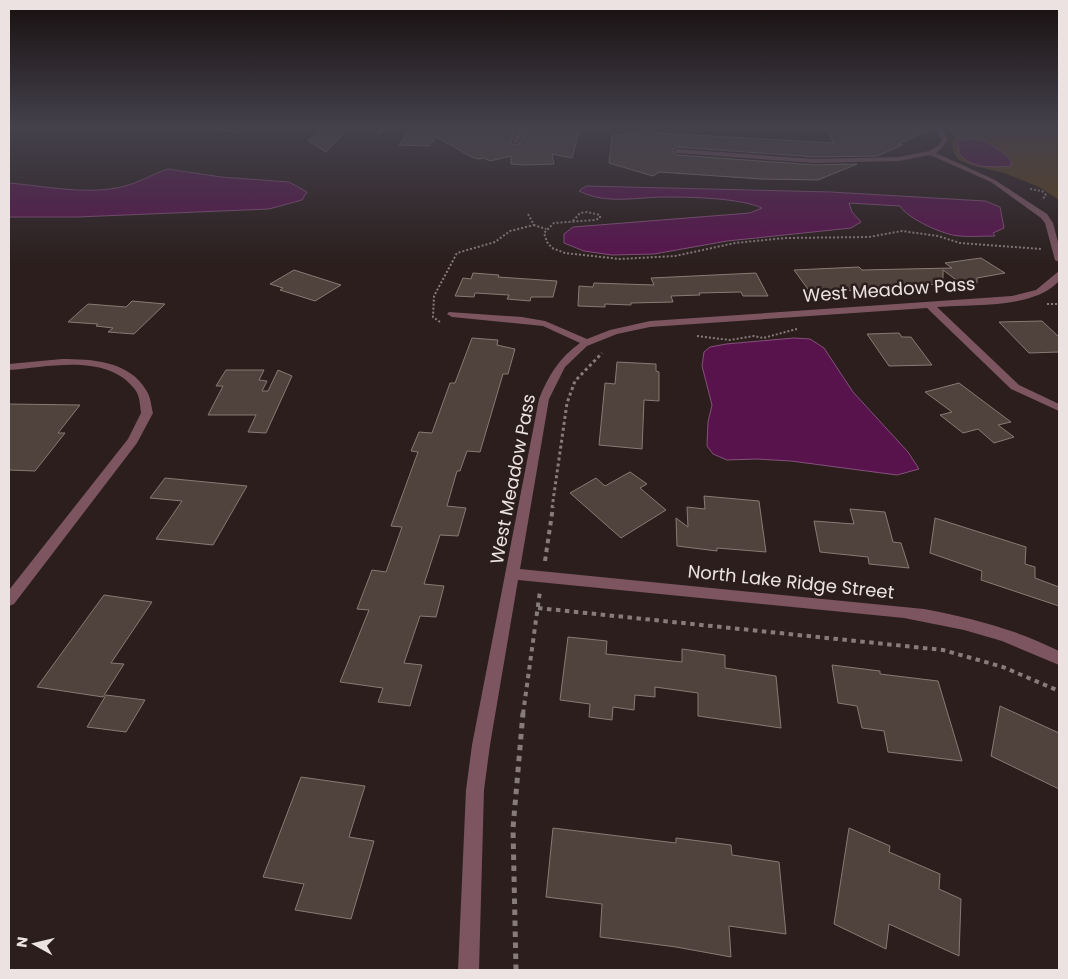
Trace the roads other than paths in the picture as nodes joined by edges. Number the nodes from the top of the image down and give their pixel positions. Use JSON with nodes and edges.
{"nodes":[{"id":1,"x":961,"y":174,"type":"edge"},
{"id":2,"x":977,"y":174,"type":"edge"},
{"id":3,"x":1016,"y":197,"type":"junction"},
{"id":4,"x":1058,"y":248,"type":"edge"},
{"id":5,"x":1059,"y":260,"type":"edge"},
{"id":6,"x":1059,"y":274,"type":"edge"},
{"id":7,"x":930,"y":305,"type":"junction"},
{"id":8,"x":452,"y":314,"type":"dead end"},
{"id":9,"x":586,"y":342,"type":"junction"},
{"id":10,"x":9,"y":367,"type":"edge"},
{"id":11,"x":1059,"y":408,"type":"edge"},
{"id":12,"x":512,"y":574,"type":"junction"},
{"id":13,"x":9,"y":600,"type":"edge"},
{"id":14,"x":1059,"y":658,"type":"edge"},
{"id":15,"x":468,"y":970,"type":"edge"}],
"edges":[{"from":1,"to":3,"type":"street"},
{"from":2,"to":3,"type":"street"},
{"from":3,"to":4,"type":"street"},
{"from":4,"to":5,"type":"street"},
{"from":6,"to":7,"type":"street","name":"West Meadow Pass"},
{"from":7,"to":9,"type":"street","name":"West Meadow Pass"},
{"from":7,"to":11,"type":"street"},
{"from":8,"to":9,"type":"street"},
{"from":9,"to":12,"type":"street","name":"West Meadow Pass"},
{"from":10,"to":13,"type":"street"},
{"from":12,"to":14,"type":"street","name":"North Lake Ridge Street"},
{"from":12,"to":15,"type":"street","name":"West Meadow Pass"}]}
